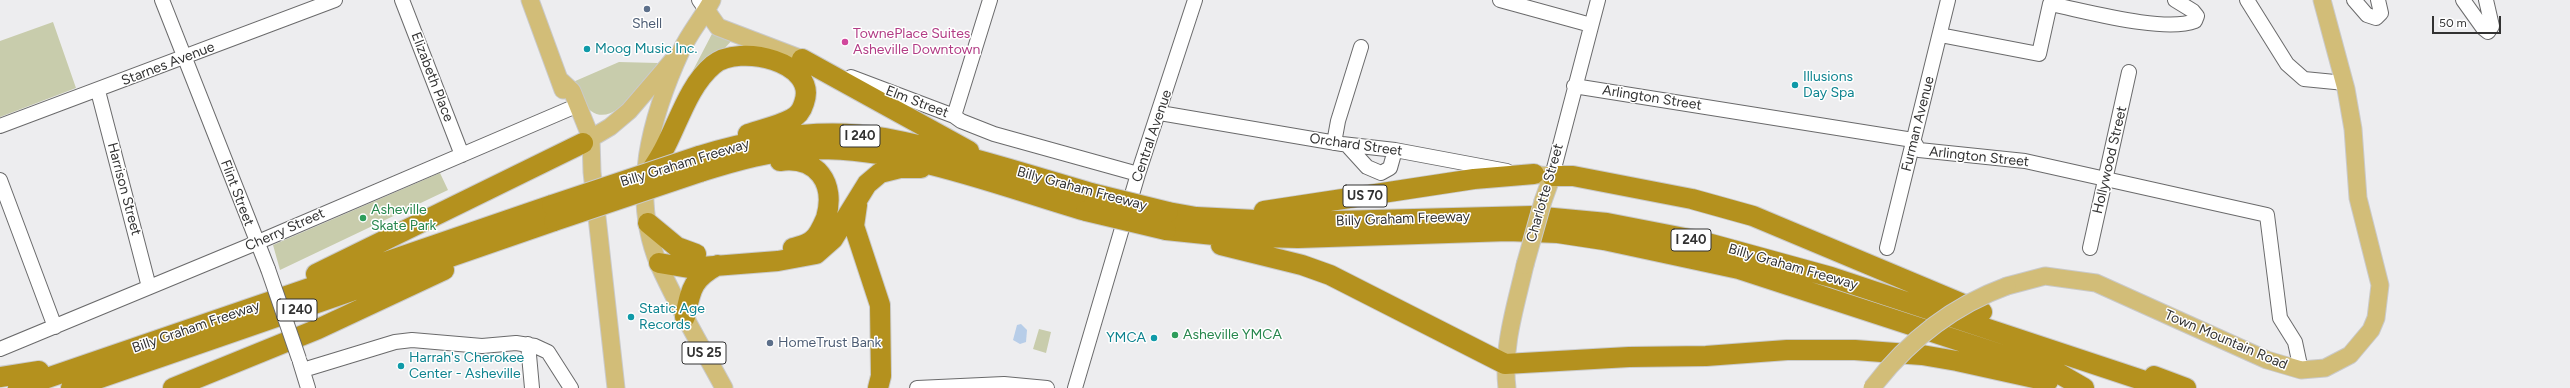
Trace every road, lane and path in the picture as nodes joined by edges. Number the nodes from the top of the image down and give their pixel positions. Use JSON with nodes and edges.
{"nodes":[{"id":1,"x":162,"y":0,"type":"edge"},
{"id":2,"x":335,"y":0,"type":"edge"},
{"id":3,"x":402,"y":0,"type":"edge"},
{"id":4,"x":530,"y":0,"type":"edge"},
{"id":5,"x":990,"y":0,"type":"edge"},
{"id":6,"x":1195,"y":0,"type":"edge"},
{"id":7,"x":1500,"y":0,"type":"edge"},
{"id":8,"x":1598,"y":0,"type":"edge"},
{"id":9,"x":1948,"y":0,"type":"edge"},
{"id":10,"x":2175,"y":0,"type":"edge"},
{"id":11,"x":2247,"y":0,"type":"edge"},
{"id":12,"x":2322,"y":0,"type":"edge"},
{"id":13,"x":2354,"y":0,"type":"edge"},
{"id":14,"x":2378,"y":0,"type":"edge"},
{"id":15,"x":2463,"y":0,"type":"edge"},
{"id":16,"x":2486,"y":0,"type":"edge"},
{"id":17,"x":706,"y":4,"type":"edge"},
{"id":18,"x":1591,"y":25,"type":"junction"},
{"id":19,"x":1940,"y":35,"type":"junction"},
{"id":20,"x":1361,"y":47,"type":"dead end"},
{"id":21,"x":683,"y":48,"type":"junction"},
{"id":22,"x":184,"y":58,"type":"junction"},
{"id":23,"x":802,"y":59,"type":"junction"},
{"id":24,"x":2129,"y":72,"type":"dead end"},
{"id":25,"x":560,"y":80,"type":"junction"},
{"id":26,"x":2344,"y":83,"type":"junction"},
{"id":27,"x":1574,"y":86,"type":"junction"},
{"id":28,"x":98,"y":91,"type":"junction"},
{"id":29,"x":569,"y":108,"type":"junction"},
{"id":30,"x":1160,"y":113,"type":"junction"},
{"id":31,"x":954,"y":116,"type":"junction"},
{"id":32,"x":583,"y":119,"type":"junction"},
{"id":33,"x":0,"y":126,"type":"edge"},
{"id":34,"x":610,"y":127,"type":"junction"},
{"id":35,"x":1913,"y":140,"type":"junction"},
{"id":36,"x":1341,"y":144,"type":"junction"},
{"id":37,"x":589,"y":147,"type":"junction"},
{"id":38,"x":1395,"y":150,"type":"junction"},
{"id":39,"x":462,"y":155,"type":"junction"},
{"id":40,"x":722,"y":157,"type":"junction"},
{"id":41,"x":997,"y":166,"type":"junction"},
{"id":42,"x":949,"y":171,"type":"junction"},
{"id":43,"x":1138,"y":174,"type":"junction"},
{"id":44,"x":1543,"y":175,"type":"junction"},
{"id":45,"x":2106,"y":177,"type":"junction"},
{"id":46,"x":0,"y":180,"type":"edge"},
{"id":47,"x":645,"y":180,"type":"junction"},
{"id":48,"x":858,"y":199,"type":"junction"},
{"id":49,"x":1088,"y":202,"type":"junction"},
{"id":50,"x":553,"y":213,"type":"junction"},
{"id":51,"x":1196,"y":216,"type":"junction"},
{"id":52,"x":648,"y":223,"type":"junction"},
{"id":53,"x":1172,"y":225,"type":"junction"},
{"id":54,"x":523,"y":232,"type":"junction"},
{"id":55,"x":256,"y":243,"type":"junction"},
{"id":56,"x":1888,"y":248,"type":"dead end"},
{"id":57,"x":2090,"y":248,"type":"dead end"},
{"id":58,"x":696,"y":254,"type":"junction"},
{"id":59,"x":659,"y":264,"type":"junction"},
{"id":60,"x":719,"y":264,"type":"junction"},
{"id":61,"x":150,"y":287,"type":"junction"},
{"id":62,"x":224,"y":317,"type":"junction"},
{"id":63,"x":685,"y":317,"type":"junction"},
{"id":64,"x":56,"y":327,"type":"junction"},
{"id":65,"x":528,"y":344,"type":"junction"},
{"id":66,"x":138,"y":347,"type":"junction"},
{"id":67,"x":0,"y":349,"type":"edge"},
{"id":68,"x":301,"y":364,"type":"junction"},
{"id":69,"x":1505,"y":364,"type":"junction"},
{"id":70,"x":2301,"y":370,"type":"junction"},
{"id":71,"x":0,"y":377,"type":"edge"},
{"id":72,"x":2082,"y":387,"type":"edge"},
{"id":73,"x":18,"y":388,"type":"edge"},
{"id":74,"x":71,"y":388,"type":"edge"},
{"id":75,"x":173,"y":388,"type":"edge"},
{"id":76,"x":308,"y":388,"type":"edge"},
{"id":77,"x":532,"y":388,"type":"edge"},
{"id":78,"x":571,"y":388,"type":"edge"},
{"id":79,"x":616,"y":388,"type":"edge"},
{"id":80,"x":724,"y":388,"type":"edge"},
{"id":81,"x":878,"y":388,"type":"edge"},
{"id":82,"x":917,"y":388,"type":"edge"},
{"id":83,"x":1047,"y":388,"type":"edge"},
{"id":84,"x":1075,"y":388,"type":"edge"},
{"id":85,"x":1507,"y":388,"type":"edge"},
{"id":86,"x":1872,"y":388,"type":"edge"},
{"id":87,"x":2166,"y":388,"type":"edge"},
{"id":88,"x":2186,"y":388,"type":"edge"}],
"edges":[{"from":1,"to":22,"type":"street","name":"Flint Street"},
{"from":2,"to":22,"type":"street","name":"Starnes Avenue"},
{"from":3,"to":39,"type":"street","name":"Elizabeth Place"},
{"from":4,"to":25,"type":"main road"},
{"from":5,"to":31,"type":"street"},
{"from":6,"to":30,"type":"street","name":"Central Avenue"},
{"from":7,"to":18,"type":"street"},
{"from":8,"to":18,"type":"street","name":"Charlotte Street"},
{"from":9,"to":19,"type":"street","name":"Furman Avenue"},
{"from":10,"to":19,"type":"street"},
{"from":11,"to":26,"type":"street"},
{"from":12,"to":26,"type":"main road","name":"Town Mountain Road"},
{"from":13,"to":14,"type":"street"},
{"from":15,"to":16,"type":"street"},
{"from":17,"to":21,"type":"main road","number":"US 25"},
{"from":17,"to":23,"type":"main road","name":"Elm Street"},
{"from":18,"to":27,"type":"street","name":"Charlotte Street"},
{"from":19,"to":35,"type":"street","name":"Furman Avenue"},
{"from":20,"to":36,"type":"street"},
{"from":21,"to":34,"type":"main road"},
{"from":21,"to":47,"type":"main road","number":"US 25"},
{"from":22,"to":28,"type":"street","name":"Starnes Avenue"},
{"from":22,"to":55,"type":"street","name":"Flint Street"},
{"from":23,"to":31,"type":"street","name":"Elm Street"},
{"from":23,"to":41,"type":"highway"},
{"from":24,"to":45,"type":"street","name":"Hollywood Street"},
{"from":25,"to":29,"type":"main road"},
{"from":25,"to":32,"type":"main road"},
{"from":26,"to":70,"type":"main road","name":"Town Mountain Road"},
{"from":27,"to":35,"type":"street","name":"Arlington Street"},
{"from":27,"to":44,"type":"street","name":"Charlotte Street"},
{"from":28,"to":33,"type":"street","name":"Starnes Avenue"},
{"from":28,"to":61,"type":"street","name":"Harrison Street"},
{"from":29,"to":37,"type":"main road"},
{"from":29,"to":39,"type":"street","name":"Cherry Street"},
{"from":30,"to":36,"type":"street","name":"Orchard Street"},
{"from":30,"to":43,"type":"street","name":"Central Avenue"},
{"from":31,"to":43,"type":"street","name":"Elm Street"},
{"from":32,"to":34,"type":"main road"},
{"from":32,"to":37,"type":"main road"},
{"from":34,"to":37,"type":"main road"},
{"from":35,"to":45,"type":"street","name":"Arlington Street"},
{"from":35,"to":56,"type":"street","name":"Furman Avenue"},
{"from":36,"to":38,"type":"street","name":"Orchard Street"},
{"from":36,"to":38,"type":"street"},
{"from":37,"to":62,"type":"highway"},
{"from":37,"to":79,"type":"main road"},
{"from":38,"to":44,"type":"street","name":"Orchard Street"},
{"from":39,"to":55,"type":"street","name":"Cherry Street"},
{"from":40,"to":41,"type":"highway","name":"Billy Graham Freeway","number":"I 240"},
{"from":40,"to":42,"type":"highway","name":"Billy Graham Freeway","number":"I 240"},
{"from":40,"to":47,"type":"highway"},
{"from":40,"to":50,"type":"highway","name":"Billy Graham Freeway","number":"I 240","bridge":true},
{"from":40,"to":58,"type":"highway"},
{"from":41,"to":49,"type":"highway","name":"Billy Graham Freeway","number":"I 240"},
{"from":42,"to":48,"type":"highway"},
{"from":42,"to":49,"type":"highway","name":"Billy Graham Freeway","number":"I 240"},
{"from":43,"to":84,"type":"street","name":"Central Avenue"},
{"from":44,"to":51,"type":"highway","number":"US 70"},
{"from":44,"to":69,"type":"main road","name":"Charlotte Street","bridge":true},
{"from":44,"to":88,"type":"highway"},
{"from":45,"to":57,"type":"street","name":"Hollywood Street"},
{"from":45,"to":70,"type":"street","name":"Arlington Street"},
{"from":46,"to":64,"type":"street"},
{"from":47,"to":52,"type":"main road","number":"US 25"},
{"from":48,"to":60,"type":"highway"},
{"from":48,"to":81,"type":"highway"},
{"from":49,"to":53,"type":"highway","name":"Billy Graham Freeway","number":"I 240","bridge":true},
{"from":50,"to":54,"type":"highway","name":"Billy Graham Freeway","number":"I 240"},
{"from":50,"to":62,"type":"highway","name":"Billy Graham Freeway","number":"I 240"},
{"from":51,"to":53,"type":"highway","name":"Billy Graham Freeway","number":"I 240"},
{"from":51,"to":87,"type":"highway","name":"Billy Graham Freeway","number":"I 240"},
{"from":52,"to":58,"type":"highway"},
{"from":52,"to":59,"type":"main road","number":"US 25"},
{"from":53,"to":69,"type":"highway"},
{"from":53,"to":72,"type":"highway","name":"Billy Graham Freeway","number":"I 240"},
{"from":54,"to":74,"type":"highway","name":"Billy Graham Freeway","number":"I 240"},
{"from":54,"to":75,"type":"highway"},
{"from":55,"to":61,"type":"street","name":"Cherry Street"},
{"from":55,"to":68,"type":"street","name":"Flint Street","bridge":true},
{"from":58,"to":59,"type":"highway"},
{"from":59,"to":60,"type":"highway"},
{"from":59,"to":63,"type":"main road","number":"US 25"},
{"from":60,"to":63,"type":"highway"},
{"from":61,"to":64,"type":"street","name":"Cherry Street"},
{"from":62,"to":66,"type":"highway","name":"Billy Graham Freeway","number":"I 240"},
{"from":63,"to":80,"type":"main road","number":"US 25"},
{"from":64,"to":67,"type":"street","name":"Cherry Street"},
{"from":65,"to":68,"type":"street"},
{"from":65,"to":77,"type":"street"},
{"from":65,"to":78,"type":"street"},
{"from":66,"to":71,"type":"highway"},
{"from":66,"to":73,"type":"highway","name":"Billy Graham Freeway","number":"I 240"},
{"from":68,"to":76,"type":"street","name":"Flint Street"},
{"from":69,"to":72,"type":"highway"},
{"from":69,"to":85,"type":"main road","name":"Charlotte Street"},
{"from":70,"to":86,"type":"main road","name":"Town Mountain Road","bridge":true},
{"from":82,"to":83,"type":"street"}]}
